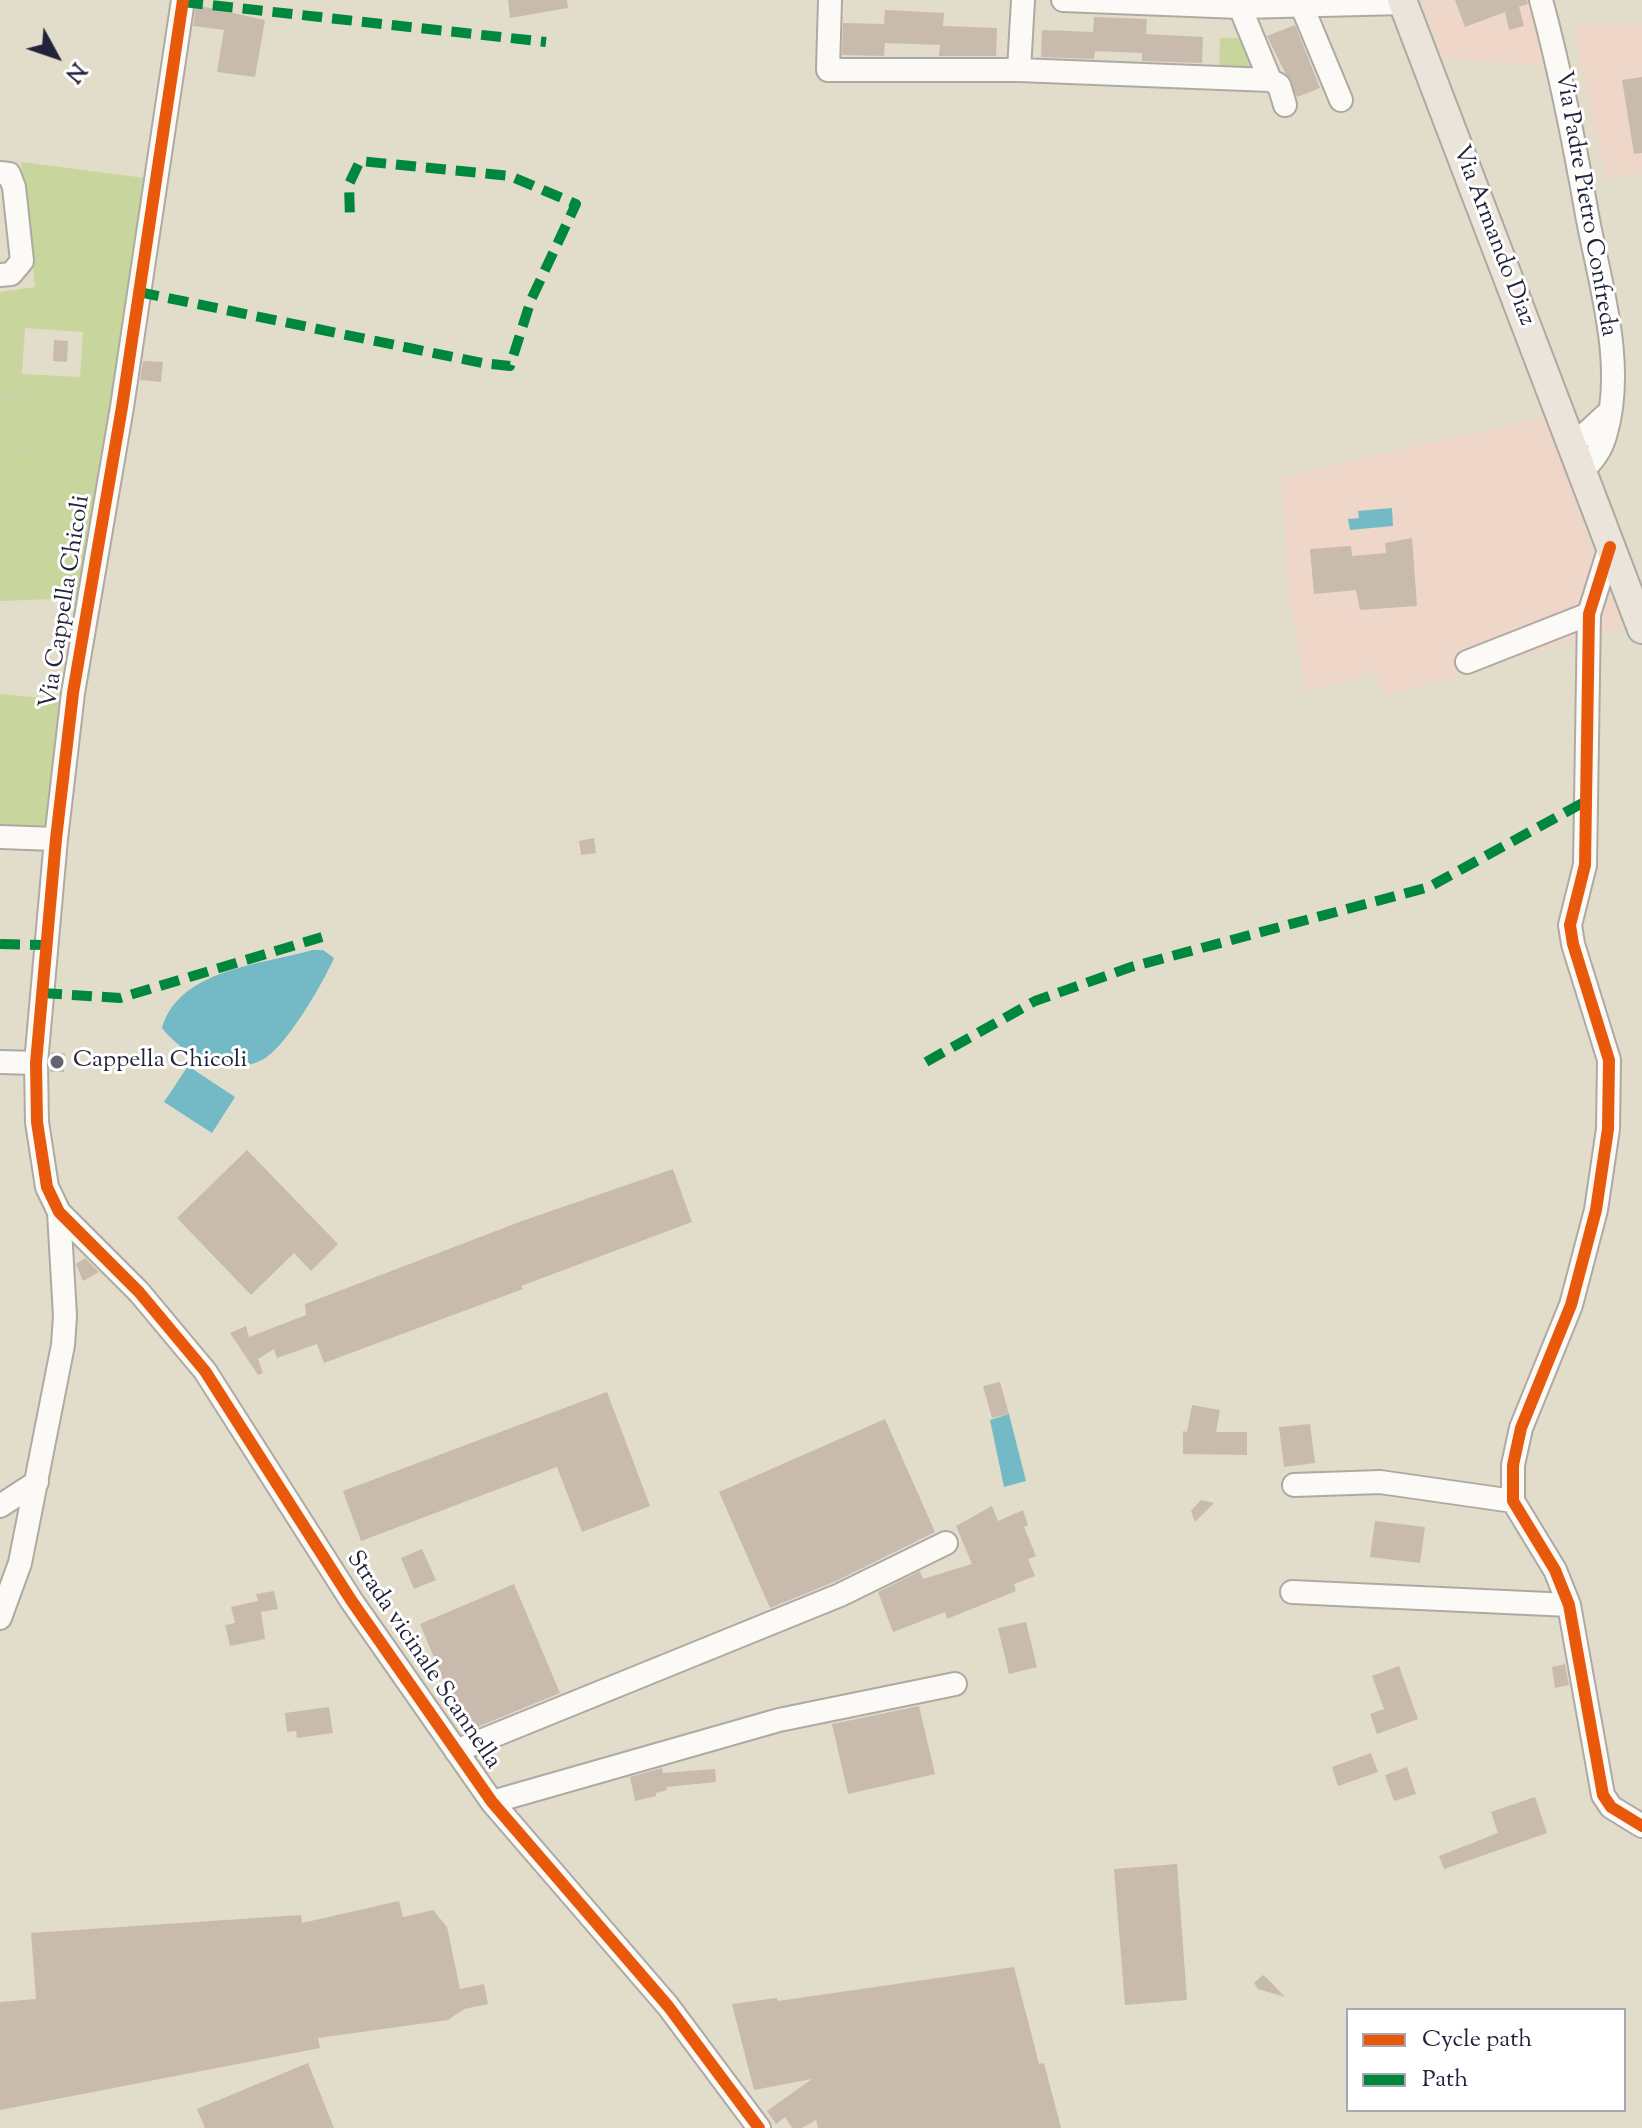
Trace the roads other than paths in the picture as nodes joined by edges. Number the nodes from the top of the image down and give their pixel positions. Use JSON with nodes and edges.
{"nodes":[{"id":1,"x":183,"y":0,"type":"edge"},
{"id":2,"x":830,"y":0,"type":"edge"},
{"id":3,"x":1023,"y":0,"type":"edge"},
{"id":4,"x":1063,"y":0,"type":"edge"},
{"id":5,"x":1541,"y":0,"type":"edge"},
{"id":6,"x":1402,"y":1,"type":"edge"},
{"id":7,"x":1368,"y":2,"type":"edge"},
{"id":8,"x":1301,"y":4,"type":"junction"},
{"id":9,"x":1240,"y":7,"type":"junction"},
{"id":10,"x":1019,"y":70,"type":"junction"},
{"id":11,"x":1270,"y":80,"type":"junction"},
{"id":12,"x":1341,"y":100,"type":"dead end"},
{"id":13,"x":1285,"y":105,"type":"dead end"},
{"id":14,"x":0,"y":173,"type":"edge"},
{"id":15,"x":0,"y":275,"type":"edge"},
{"id":16,"x":1610,"y":411,"type":"junction"},
{"id":17,"x":1571,"y":441,"type":"junction"},
{"id":18,"x":1582,"y":471,"type":"junction"},
{"id":19,"x":1610,"y":547,"type":"junction"},
{"id":20,"x":1589,"y":614,"type":"junction"},
{"id":21,"x":1642,"y":629,"type":"edge"},
{"id":22,"x":1467,"y":662,"type":"dead end"},
{"id":23,"x":0,"y":837,"type":"edge"},
{"id":24,"x":56,"y":839,"type":"junction"},
{"id":25,"x":0,"y":1062,"type":"edge"},
{"id":26,"x":36,"y":1063,"type":"junction"},
{"id":27,"x":59,"y":1212,"type":"junction"},
{"id":28,"x":37,"y":1482,"type":"junction"},
{"id":29,"x":1294,"y":1485,"type":"dead end"},
{"id":30,"x":1513,"y":1501,"type":"junction"},
{"id":31,"x":0,"y":1506,"type":"edge"},
{"id":32,"x":946,"y":1543,"type":"dead end"},
{"id":33,"x":1292,"y":1592,"type":"dead end"},
{"id":34,"x":1569,"y":1605,"type":"junction"},
{"id":35,"x":0,"y":1618,"type":"edge"},
{"id":36,"x":955,"y":1684,"type":"dead end"},
{"id":37,"x":456,"y":1751,"type":"junction"},
{"id":38,"x":492,"y":1802,"type":"junction"},
{"id":39,"x":1642,"y":1826,"type":"edge"},
{"id":40,"x":759,"y":2128,"type":"edge"}],
"edges":[{"from":1,"to":24,"type":"street","name":"Via Cappella Chicoli"},
{"from":2,"to":10,"type":"street"},
{"from":3,"to":10,"type":"street"},
{"from":4,"to":9,"type":"street"},
{"from":5,"to":16,"type":"street","name":"Via Padre Pietro Confreda"},
{"from":6,"to":7,"type":"street"},
{"from":6,"to":17,"type":"main road","name":"Via Armando Diaz"},
{"from":7,"to":8,"type":"street"},
{"from":8,"to":9,"type":"street"},
{"from":8,"to":12,"type":"street"},
{"from":9,"to":11,"type":"street"},
{"from":10,"to":11,"type":"street"},
{"from":11,"to":13,"type":"street"},
{"from":14,"to":15,"type":"street"},
{"from":16,"to":17,"type":"street"},
{"from":16,"to":18,"type":"street","name":"Via Padre Pietro Confreda"},
{"from":17,"to":18,"type":"main road","name":"Via Armando Diaz"},
{"from":18,"to":19,"type":"main road","name":"Via Armando Diaz"},
{"from":19,"to":20,"type":"street"},
{"from":19,"to":21,"type":"main road","name":"Via Armando Diaz"},
{"from":20,"to":22,"type":"street"},
{"from":20,"to":30,"type":"street"},
{"from":23,"to":24,"type":"street"},
{"from":24,"to":26,"type":"street","name":"Via Cappella Chicoli"},
{"from":25,"to":26,"type":"street"},
{"from":26,"to":27,"type":"street","name":"Via Cappella Chicoli"},
{"from":27,"to":28,"type":"street"},
{"from":27,"to":37,"type":"street","name":"Strada vicinale Scannella"},
{"from":28,"to":31,"type":"street"},
{"from":28,"to":35,"type":"street"},
{"from":29,"to":30,"type":"street"},
{"from":30,"to":34,"type":"street"},
{"from":32,"to":37,"type":"street"},
{"from":33,"to":34,"type":"street"},
{"from":34,"to":39,"type":"street"},
{"from":36,"to":38,"type":"street"},
{"from":37,"to":38,"type":"street","name":"Strada vicinale Scannella"},
{"from":38,"to":40,"type":"street","name":"Strada vicinale Scannella"}]}
